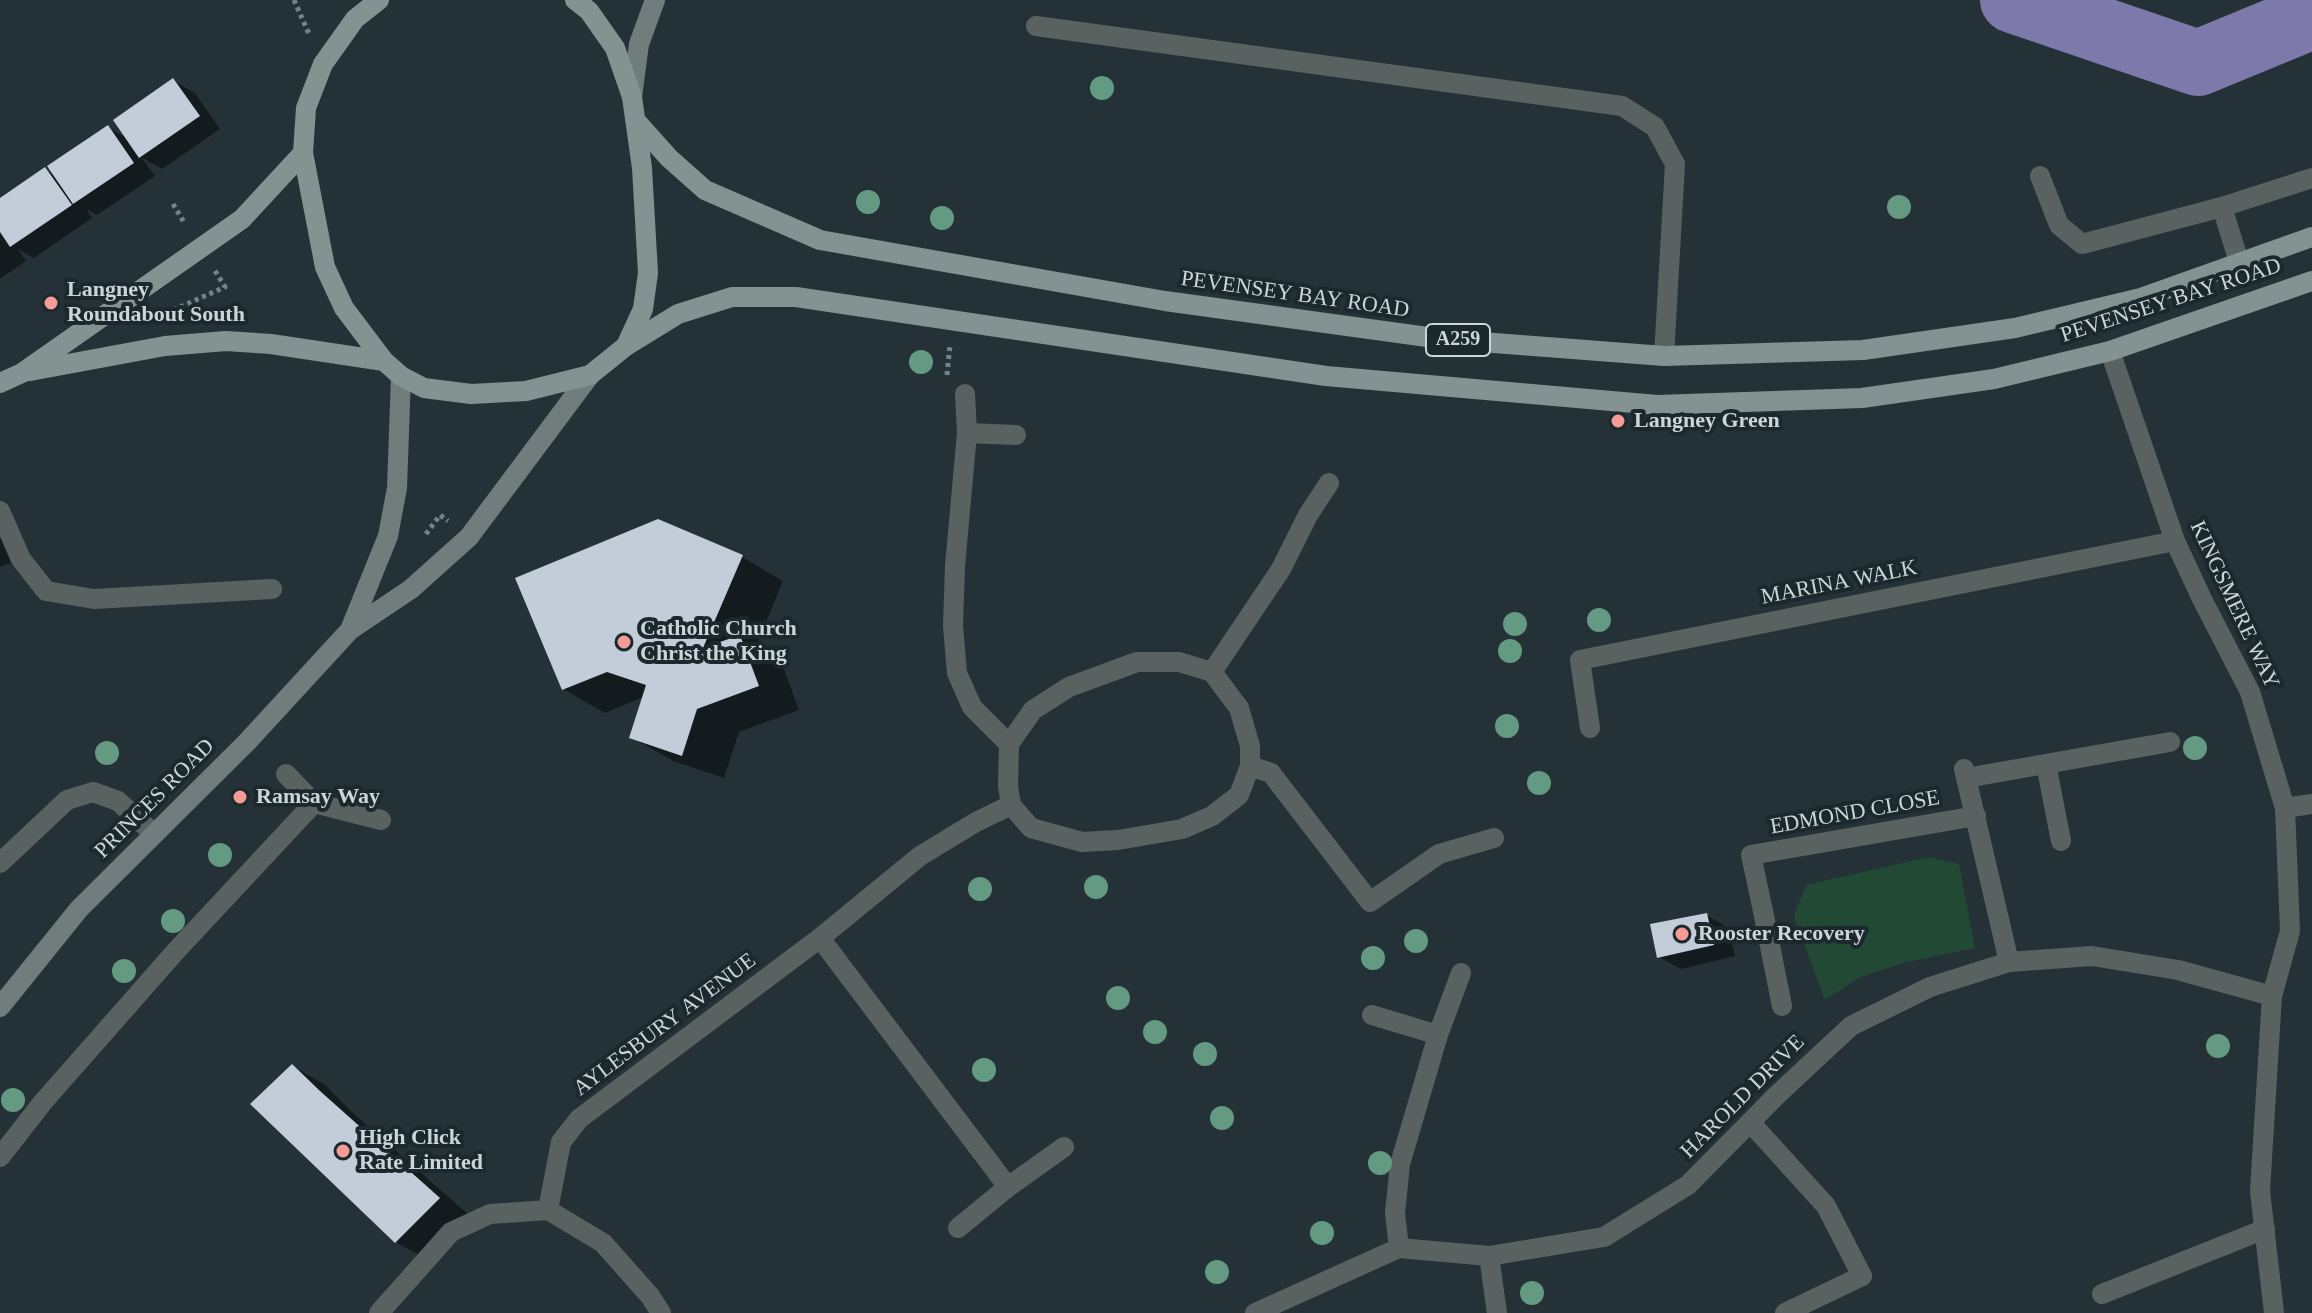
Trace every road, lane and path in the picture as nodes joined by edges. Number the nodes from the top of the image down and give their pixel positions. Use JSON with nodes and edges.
{"nodes":[{"id":1,"x":379,"y":0,"type":"edge"},
{"id":2,"x":575,"y":0,"type":"edge"},
{"id":3,"x":655,"y":0,"type":"edge"},
{"id":4,"x":1036,"y":26,"type":"dead end"},
{"id":5,"x":632,"y":97,"type":"junction"},
{"id":6,"x":635,"y":120,"type":"junction"},
{"id":7,"x":303,"y":153,"type":"junction"},
{"id":8,"x":2040,"y":176,"type":"dead end"},
{"id":9,"x":2312,"y":178,"type":"edge"},
{"id":10,"x":2222,"y":207,"type":"junction"},
{"id":11,"x":2312,"y":237,"type":"edge"},
{"id":12,"x":2239,"y":262,"type":"junction"},
{"id":13,"x":2312,"y":281,"type":"edge"},
{"id":14,"x":626,"y":346,"type":"junction"},
{"id":15,"x":2110,"y":351,"type":"junction"},
{"id":16,"x":1664,"y":356,"type":"junction"},
{"id":17,"x":384,"y":361,"type":"junction"},
{"id":18,"x":22,"y":373,"type":"junction"},
{"id":19,"x":590,"y":375,"type":"junction"},
{"id":20,"x":401,"y":376,"type":"junction"},
{"id":21,"x":0,"y":383,"type":"edge"},
{"id":22,"x":965,"y":394,"type":"dead end"},
{"id":23,"x":967,"y":433,"type":"junction"},
{"id":24,"x":1016,"y":435,"type":"dead end"},
{"id":25,"x":1329,"y":483,"type":"dead end"},
{"id":26,"x":0,"y":511,"type":"edge"},
{"id":27,"x":2175,"y":541,"type":"junction"},
{"id":28,"x":272,"y":589,"type":"dead end"},
{"id":29,"x":350,"y":630,"type":"junction"},
{"id":30,"x":1212,"y":672,"type":"junction"},
{"id":31,"x":1590,"y":728,"type":"dead end"},
{"id":32,"x":2170,"y":742,"type":"dead end"},
{"id":33,"x":1009,"y":744,"type":"junction"},
{"id":34,"x":2046,"y":764,"type":"junction"},
{"id":35,"x":1250,"y":766,"type":"junction"},
{"id":36,"x":286,"y":774,"type":"dead end"},
{"id":37,"x":314,"y":803,"type":"junction"},
{"id":38,"x":2312,"y":804,"type":"edge"},
{"id":39,"x":1011,"y":805,"type":"junction"},
{"id":40,"x":2285,"y":808,"type":"junction"},
{"id":41,"x":1976,"y":816,"type":"junction"},
{"id":42,"x":381,"y":820,"type":"dead end"},
{"id":43,"x":154,"y":834,"type":"junction"},
{"id":44,"x":1494,"y":838,"type":"dead end"},
{"id":45,"x":2061,"y":841,"type":"dead end"},
{"id":46,"x":0,"y":863,"type":"edge"},
{"id":47,"x":820,"y":938,"type":"junction"},
{"id":48,"x":2009,"y":962,"type":"junction"},
{"id":49,"x":1461,"y":973,"type":"dead end"},
{"id":50,"x":2272,"y":996,"type":"junction"},
{"id":51,"x":1782,"y":1006,"type":"dead end"},
{"id":52,"x":0,"y":1007,"type":"edge"},
{"id":53,"x":1372,"y":1015,"type":"dead end"},
{"id":54,"x":1438,"y":1035,"type":"junction"},
{"id":55,"x":1750,"y":1122,"type":"junction"},
{"id":56,"x":1064,"y":1147,"type":"dead end"},
{"id":57,"x":1,"y":1154,"type":"edge"},
{"id":58,"x":1008,"y":1187,"type":"junction"},
{"id":59,"x":548,"y":1210,"type":"junction"},
{"id":60,"x":958,"y":1228,"type":"dead end"},
{"id":61,"x":2265,"y":1229,"type":"junction"},
{"id":62,"x":1399,"y":1248,"type":"junction"},
{"id":63,"x":1489,"y":1256,"type":"junction"},
{"id":64,"x":2102,"y":1294,"type":"dead end"},
{"id":65,"x":379,"y":1313,"type":"edge"},
{"id":66,"x":661,"y":1313,"type":"edge"},
{"id":67,"x":1255,"y":1313,"type":"edge"},
{"id":68,"x":1497,"y":1313,"type":"edge"},
{"id":69,"x":1785,"y":1313,"type":"edge"},
{"id":70,"x":2274,"y":1313,"type":"edge"}],
"edges":[{"from":1,"to":7,"type":"main road"},
{"from":2,"to":5,"type":"main road"},
{"from":3,"to":5,"type":"street"},
{"from":4,"to":16,"type":"street"},
{"from":5,"to":6,"type":"main road"},
{"from":6,"to":14,"type":"main road"},
{"from":6,"to":16,"type":"main road","name":"PEVENSEY BAY ROAD","number":"A259"},
{"from":7,"to":17,"type":"main road"},
{"from":7,"to":18,"type":"main road"},
{"from":8,"to":10,"type":"street"},
{"from":9,"to":10,"type":"street"},
{"from":10,"to":12,"type":"street"},
{"from":11,"to":12,"type":"main road","name":"PEVENSEY BAY ROAD","number":"A259"},
{"from":12,"to":16,"type":"main road","name":"PEVENSEY BAY ROAD","number":"A259"},
{"from":13,"to":15,"type":"main road","name":"PEVENSEY BAY ROAD","number":"A259"},
{"from":14,"to":15,"type":"main road","name":"PEVENSEY BAY ROAD","number":"A259"},
{"from":14,"to":19,"type":"main road","name":"PEVENSEY BAY ROAD"},
{"from":15,"to":27,"type":"street","name":"KINGSMERE WAY"},
{"from":17,"to":18,"type":"main road"},
{"from":17,"to":20,"type":"main road"},
{"from":18,"to":21,"type":"main road"},
{"from":19,"to":20,"type":"main road"},
{"from":19,"to":29,"type":"street","name":"PRINCES ROAD"},
{"from":20,"to":29,"type":"street","name":"PRINCES ROAD"},
{"from":22,"to":23,"type":"street"},
{"from":23,"to":24,"type":"street"},
{"from":23,"to":33,"type":"street"},
{"from":25,"to":30,"type":"street"},
{"from":26,"to":28,"type":"street"},
{"from":27,"to":31,"type":"street","name":"MARINA WALK"},
{"from":27,"to":40,"type":"street","name":"KINGSMERE WAY"},
{"from":29,"to":43,"type":"street","name":"PRINCES ROAD"},
{"from":30,"to":33,"type":"street"},
{"from":30,"to":35,"type":"street"},
{"from":32,"to":34,"type":"street"},
{"from":33,"to":39,"type":"street"},
{"from":34,"to":41,"type":"street","name":"EDMOND CLOSE"},
{"from":34,"to":45,"type":"street"},
{"from":35,"to":39,"type":"street"},
{"from":35,"to":44,"type":"street"},
{"from":36,"to":37,"type":"street"},
{"from":37,"to":42,"type":"street"},
{"from":37,"to":57,"type":"street"},
{"from":38,"to":40,"type":"street"},
{"from":39,"to":47,"type":"street","name":"AYLESBURY AVENUE"},
{"from":40,"to":50,"type":"street","name":"KINGSMERE WAY"},
{"from":41,"to":48,"type":"street","name":"EDMOND CLOSE"},
{"from":41,"to":51,"type":"street","name":"EDMOND CLOSE"},
{"from":43,"to":46,"type":"street"},
{"from":43,"to":52,"type":"street","name":"PRINCES ROAD"},
{"from":47,"to":58,"type":"street"},
{"from":47,"to":59,"type":"street","name":"AYLESBURY AVENUE"},
{"from":48,"to":50,"type":"street","name":"HAROLD DRIVE"},
{"from":48,"to":55,"type":"street","name":"HAROLD DRIVE"},
{"from":49,"to":54,"type":"street"},
{"from":50,"to":61,"type":"street","name":"KINGSMERE WAY"},
{"from":53,"to":54,"type":"street"},
{"from":54,"to":62,"type":"street"},
{"from":55,"to":63,"type":"street","name":"HAROLD DRIVE"},
{"from":55,"to":69,"type":"street"},
{"from":56,"to":58,"type":"street"},
{"from":58,"to":60,"type":"street"},
{"from":59,"to":65,"type":"street"},
{"from":59,"to":66,"type":"street"},
{"from":61,"to":64,"type":"street"},
{"from":61,"to":70,"type":"street","name":"KINGSMERE WAY"},
{"from":62,"to":63,"type":"street","name":"HAROLD DRIVE"},
{"from":62,"to":67,"type":"street","name":"HAROLD DRIVE"},
{"from":63,"to":68,"type":"street"}]}
